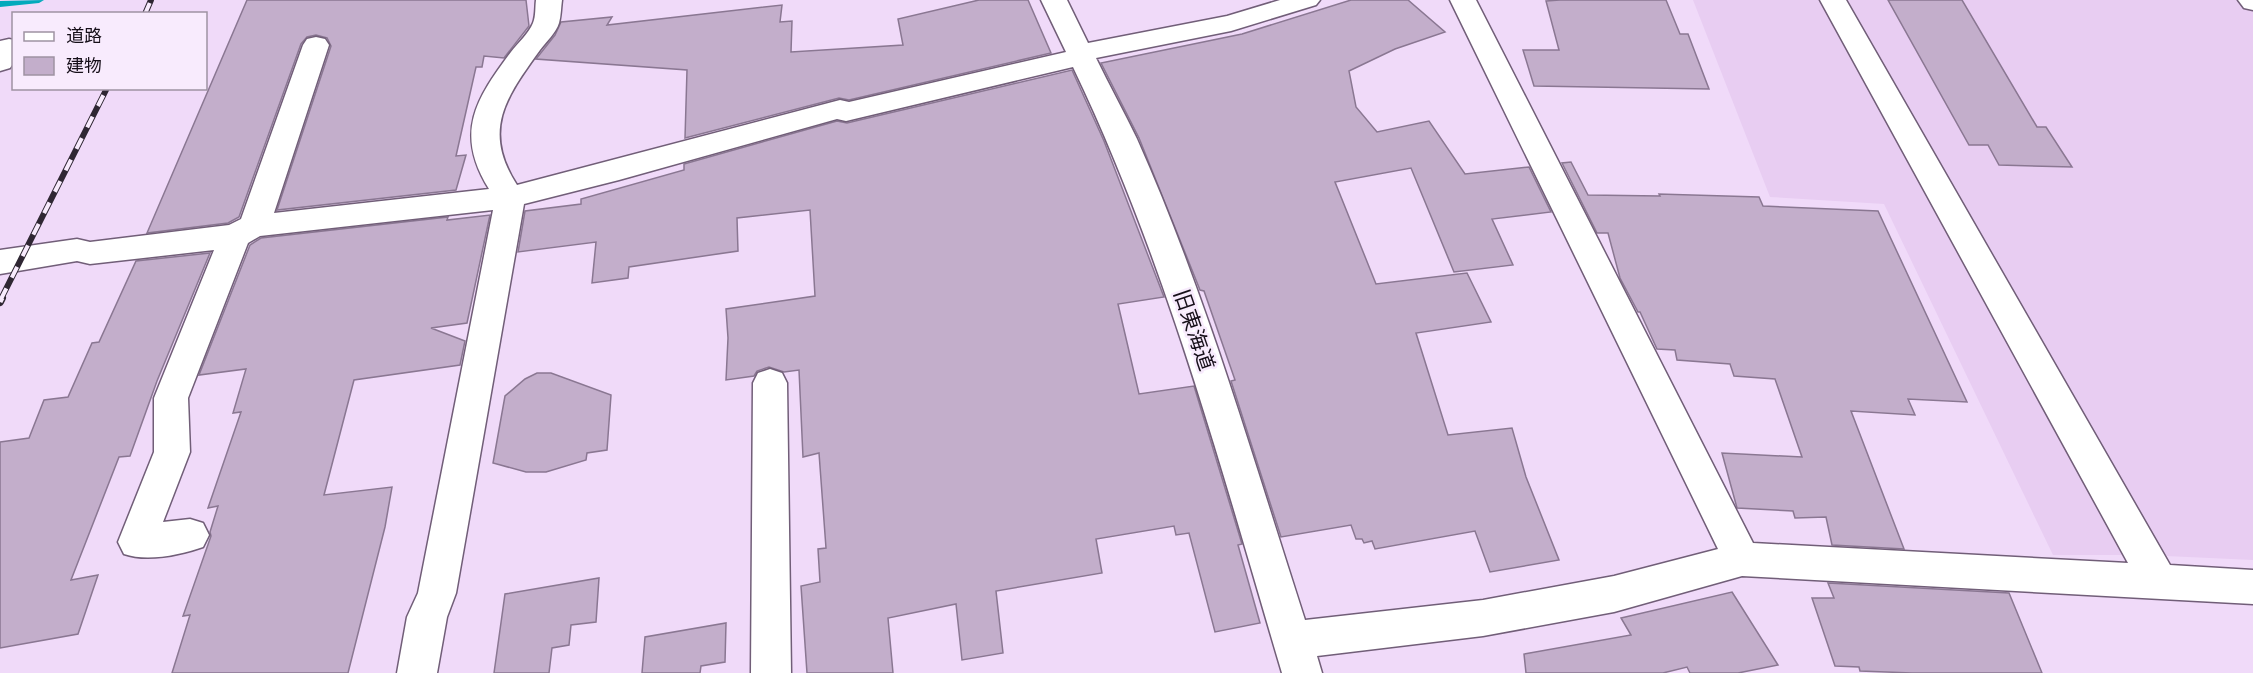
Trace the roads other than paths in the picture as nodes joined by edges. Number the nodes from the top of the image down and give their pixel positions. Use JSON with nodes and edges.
{"nodes":[{"id":1,"x":549,"y":0,"type":"edge"},
{"id":2,"x":1054,"y":0,"type":"edge"},
{"id":3,"x":1306,"y":0,"type":"edge"},
{"id":4,"x":1463,"y":0,"type":"edge"},
{"id":5,"x":1833,"y":0,"type":"edge"},
{"id":6,"x":316,"y":45,"type":"dead end"},
{"id":7,"x":1080,"y":55,"type":"junction"},
{"id":8,"x":510,"y":197,"type":"junction"},
{"id":9,"x":244,"y":231,"type":"junction"},
{"id":10,"x":0,"y":262,"type":"edge"},
{"id":11,"x":770,"y":382,"type":"dead end"},
{"id":12,"x":190,"y":536,"type":"dead end"},
{"id":13,"x":1742,"y":559,"type":"junction"},
{"id":14,"x":2159,"y":582,"type":"junction"},
{"id":15,"x":2253,"y":587,"type":"edge"},
{"id":16,"x":1297,"y":657,"type":"edge"},
{"id":17,"x":417,"y":673,"type":"edge"},
{"id":18,"x":771,"y":673,"type":"edge"}],
"edges":[{"from":1,"to":8,"type":"street"},
{"from":2,"to":7,"type":"street","name":"旧東海道"},
{"from":3,"to":7,"type":"street"},
{"from":4,"to":13,"type":"street"},
{"from":5,"to":14,"type":"street"},
{"from":6,"to":9,"type":"street"},
{"from":7,"to":8,"type":"street"},
{"from":7,"to":16,"type":"street","name":"旧東海道"},
{"from":8,"to":9,"type":"street"},
{"from":8,"to":17,"type":"street"},
{"from":9,"to":10,"type":"street"},
{"from":9,"to":12,"type":"street"},
{"from":11,"to":18,"type":"street"},
{"from":13,"to":14,"type":"street"},
{"from":13,"to":16,"type":"street"},
{"from":14,"to":15,"type":"street"}]}
